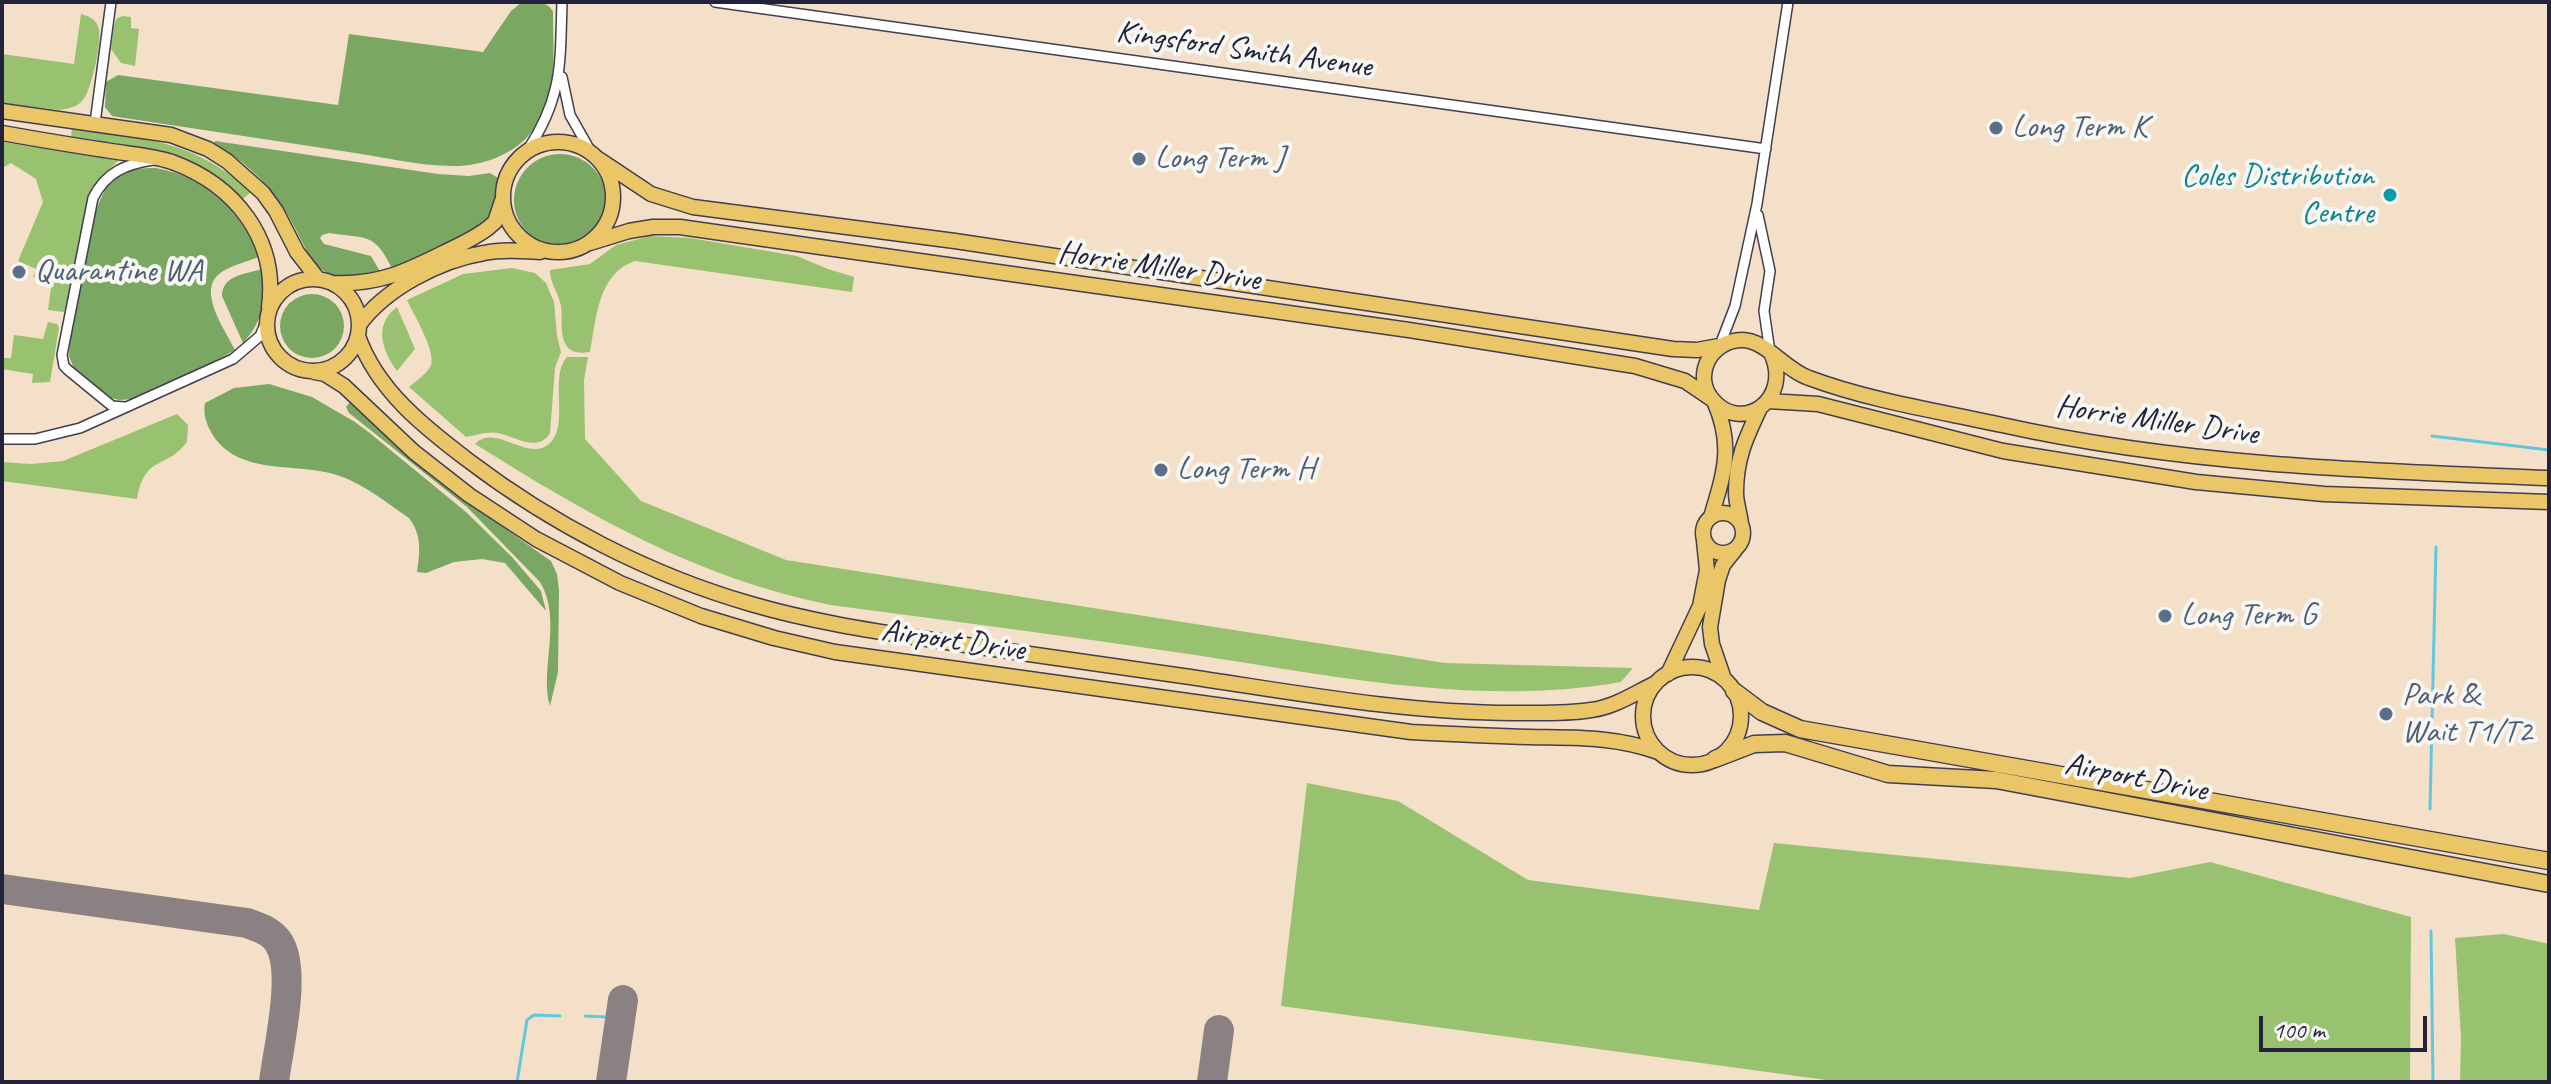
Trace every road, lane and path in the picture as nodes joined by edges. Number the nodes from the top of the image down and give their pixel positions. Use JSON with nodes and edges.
{"nodes":[{"id":1,"x":111,"y":2,"type":"edge"},
{"id":2,"x":562,"y":2,"type":"edge"},
{"id":3,"x":715,"y":2,"type":"edge"},
{"id":4,"x":1788,"y":2,"type":"edge"},
{"id":5,"x":560,"y":58,"type":"junction"},
{"id":6,"x":2,"y":111,"type":"edge"},
{"id":7,"x":95,"y":123,"type":"junction"},
{"id":8,"x":2,"y":133,"type":"edge"},
{"id":9,"x":1766,"y":149,"type":"junction"},
{"id":10,"x":527,"y":151,"type":"junction"},
{"id":11,"x":595,"y":156,"type":"junction"},
{"id":12,"x":168,"y":161,"type":"junction"},
{"id":13,"x":503,"y":198,"type":"junction"},
{"id":14,"x":1757,"y":204,"type":"junction"},
{"id":15,"x":590,"y":243,"type":"junction"},
{"id":16,"x":549,"y":252,"type":"junction"},
{"id":17,"x":325,"y":281,"type":"junction"},
{"id":18,"x":268,"y":315,"type":"junction"},
{"id":19,"x":358,"y":330,"type":"junction"},
{"id":20,"x":1720,"y":346,"type":"junction"},
{"id":21,"x":1770,"y":353,"type":"junction"},
{"id":22,"x":314,"y":372,"type":"junction"},
{"id":23,"x":1713,"y":400,"type":"junction"},
{"id":24,"x":1764,"y":405,"type":"junction"},
{"id":25,"x":124,"y":407,"type":"junction"},
{"id":26,"x":2,"y":439,"type":"edge"},
{"id":27,"x":2549,"y":478,"type":"edge"},
{"id":28,"x":2549,"y":502,"type":"edge"},
{"id":29,"x":1711,"y":517,"type":"junction"},
{"id":30,"x":1741,"y":524,"type":"junction"},
{"id":31,"x":1704,"y":541,"type":"junction"},
{"id":32,"x":1735,"y":550,"type":"junction"},
{"id":33,"x":1662,"y":678,"type":"junction"},
{"id":34,"x":1729,"y":685,"type":"junction"},
{"id":35,"x":1658,"y":752,"type":"junction"},
{"id":36,"x":1715,"y":759,"type":"junction"},
{"id":37,"x":2549,"y":861,"type":"edge"},
{"id":38,"x":2549,"y":884,"type":"edge"}],
"edges":[{"from":1,"to":7,"type":"street"},
{"from":2,"to":5,"type":"street"},
{"from":3,"to":9,"type":"street","name":"Kingsford Smith Avenue"},
{"from":4,"to":9,"type":"street"},
{"from":5,"to":10,"type":"street"},
{"from":5,"to":11,"type":"street"},
{"from":6,"to":7,"type":"main road"},
{"from":7,"to":17,"type":"main road"},
{"from":8,"to":12,"type":"main road"},
{"from":9,"to":14,"type":"street"},
{"from":10,"to":11,"type":"main road"},
{"from":10,"to":13,"type":"main road"},
{"from":11,"to":15,"type":"main road"},
{"from":11,"to":20,"type":"main road","name":"Horrie Miller Drive"},
{"from":12,"to":18,"type":"main road"},
{"from":12,"to":25,"type":"street"},
{"from":13,"to":16,"type":"main road"},
{"from":13,"to":17,"type":"main road"},
{"from":14,"to":20,"type":"street"},
{"from":14,"to":21,"type":"street"},
{"from":15,"to":16,"type":"main road"},
{"from":15,"to":23,"type":"main road","name":"Horrie Miller Drive"},
{"from":16,"to":19,"type":"main road"},
{"from":17,"to":18,"type":"main road"},
{"from":17,"to":19,"type":"main road"},
{"from":18,"to":22,"type":"main road"},
{"from":18,"to":25,"type":"street"},
{"from":19,"to":22,"type":"main road"},
{"from":19,"to":33,"type":"main road","name":"Airport Drive"},
{"from":20,"to":21,"type":"main road"},
{"from":20,"to":23,"type":"main road"},
{"from":21,"to":24,"type":"main road"},
{"from":21,"to":27,"type":"main road","name":"Horrie Miller Drive"},
{"from":22,"to":35,"type":"main road","name":"Airport Drive"},
{"from":23,"to":24,"type":"main road"},
{"from":23,"to":29,"type":"main road"},
{"from":24,"to":28,"type":"main road","name":"Horrie Miller Drive"},
{"from":24,"to":30,"type":"main road"},
{"from":25,"to":26,"type":"street"},
{"from":29,"to":30,"type":"main road"},
{"from":29,"to":31,"type":"main road"},
{"from":30,"to":32,"type":"main road"},
{"from":31,"to":32,"type":"main road"},
{"from":31,"to":33,"type":"main road"},
{"from":32,"to":34,"type":"main road"},
{"from":33,"to":34,"type":"main road"},
{"from":33,"to":35,"type":"main road"},
{"from":34,"to":36,"type":"main road"},
{"from":34,"to":37,"type":"highway","name":"Airport Drive"},
{"from":35,"to":36,"type":"main road"},
{"from":36,"to":38,"type":"highway","name":"Airport Drive"}]}
